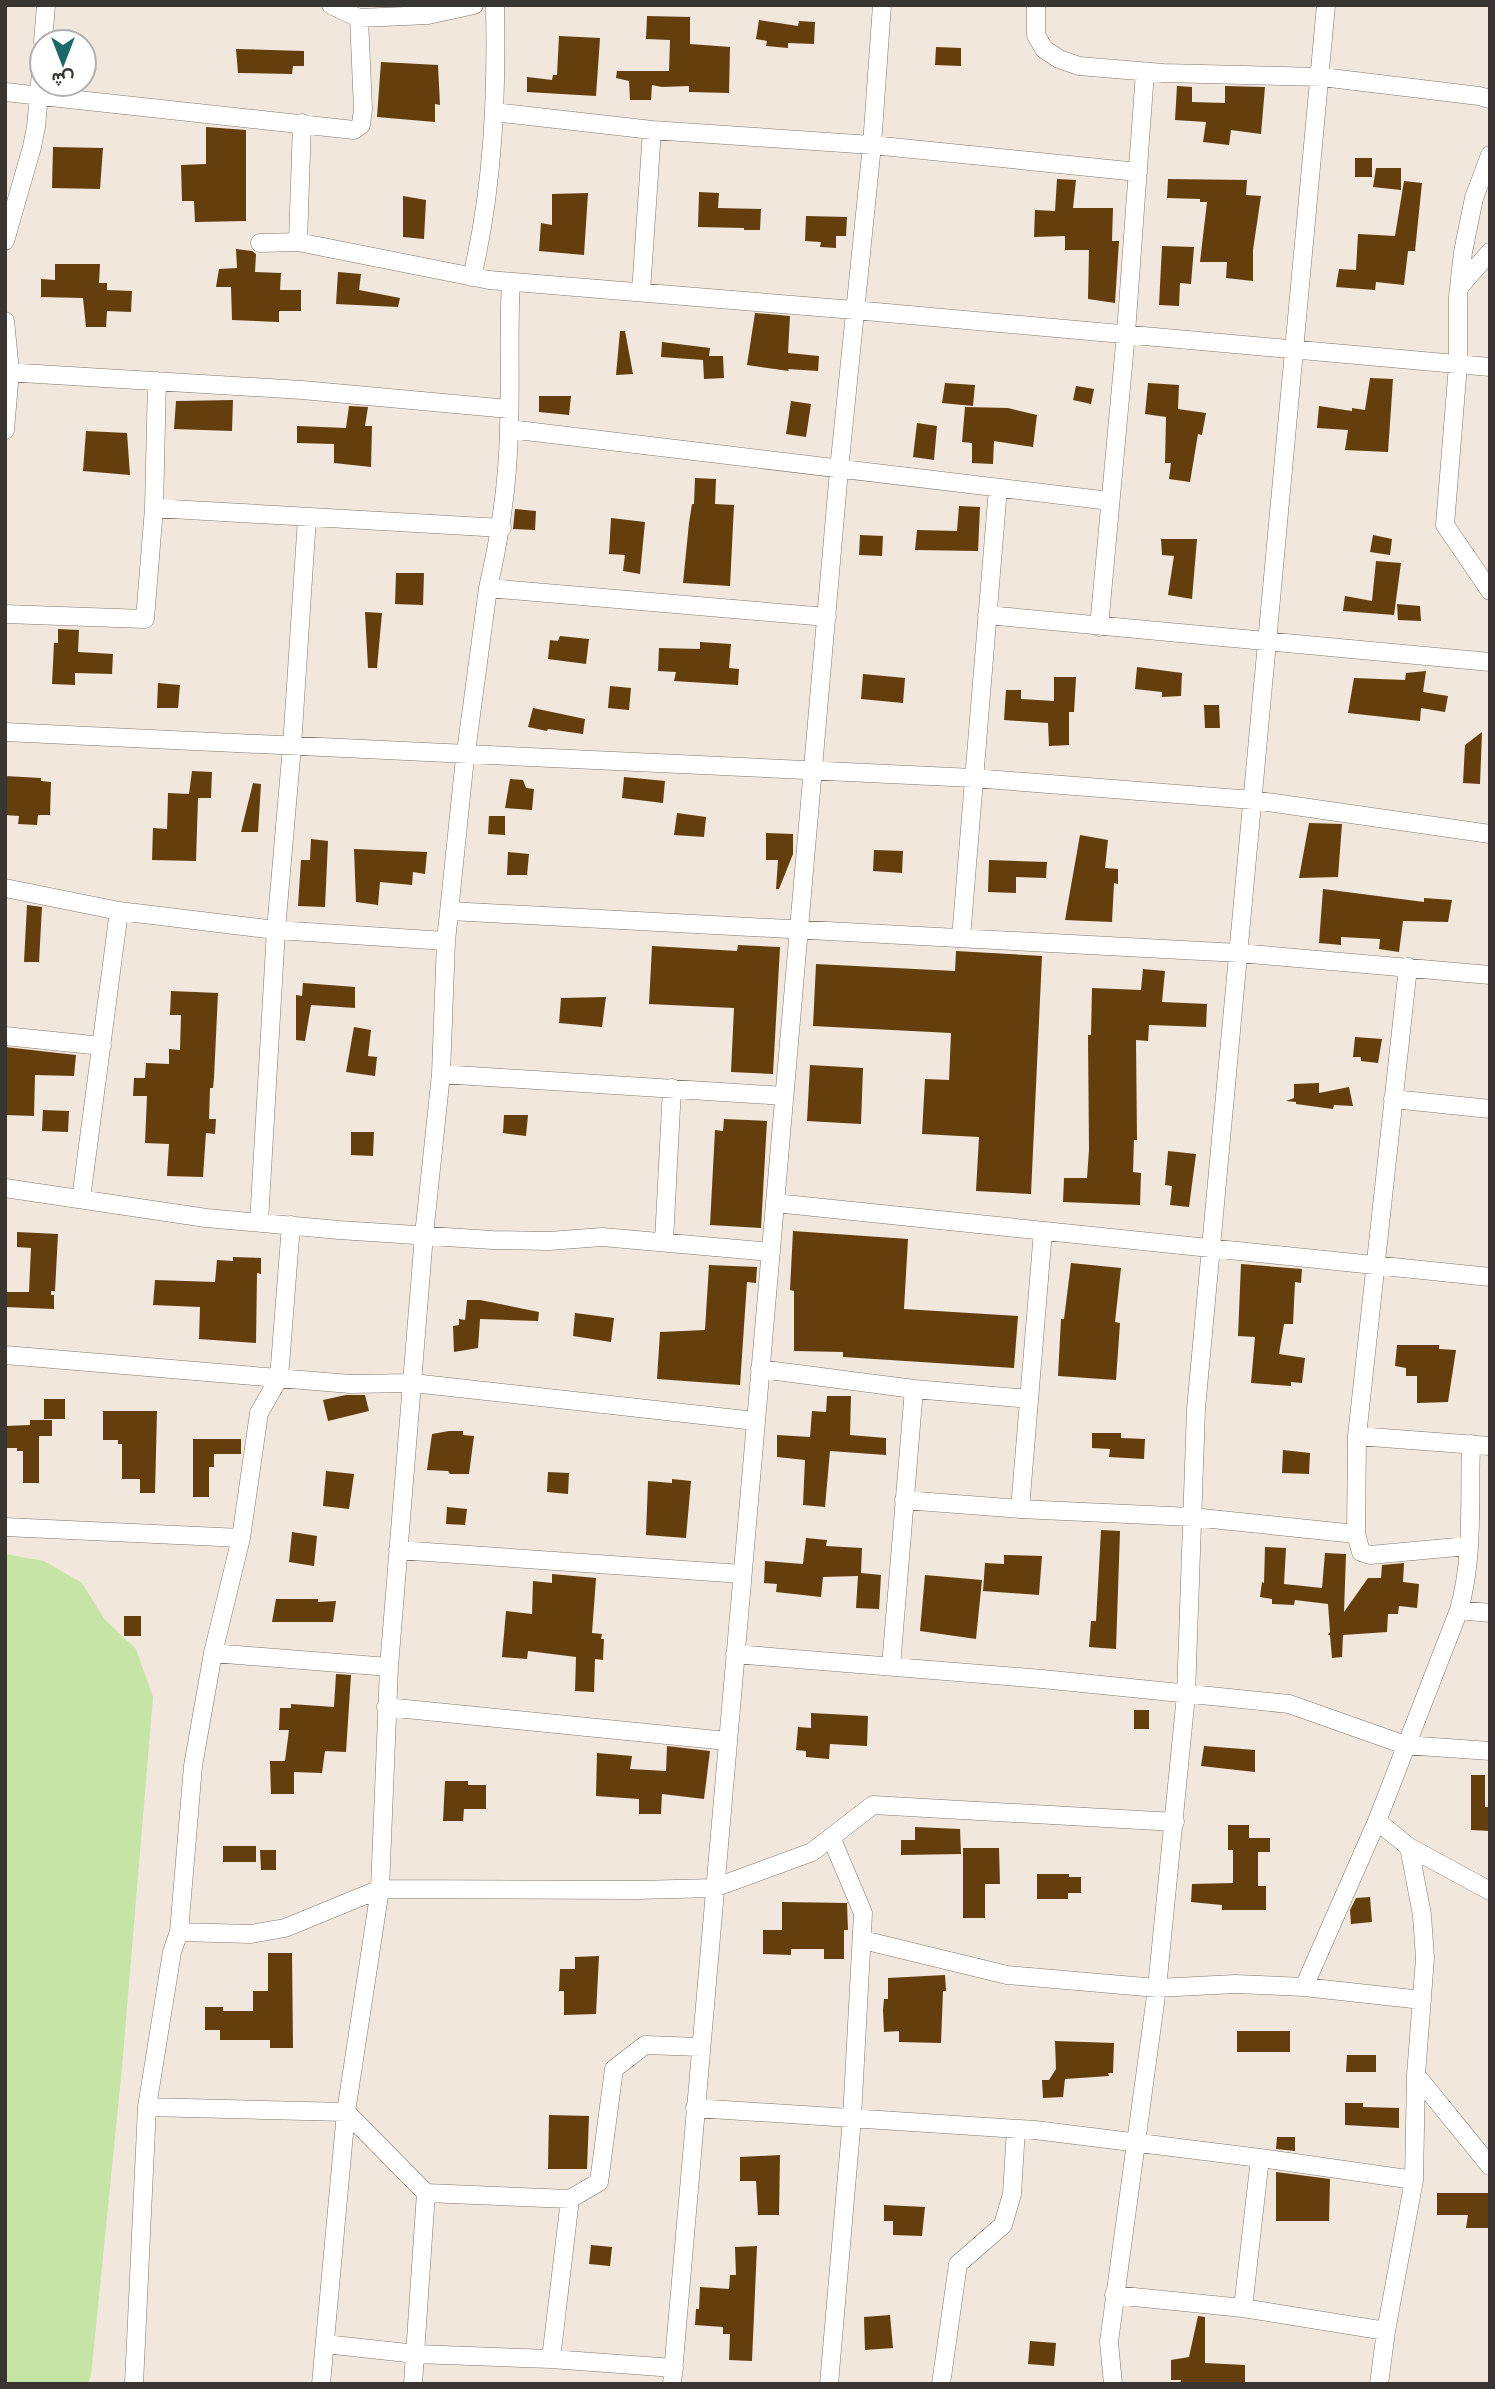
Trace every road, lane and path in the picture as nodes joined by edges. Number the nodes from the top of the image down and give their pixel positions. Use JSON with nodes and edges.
{"nodes":[{"id":1,"x":46,"y":5,"type":"edge"},
{"id":2,"x":331,"y":5,"type":"edge"},
{"id":3,"x":474,"y":5,"type":"edge"},
{"id":4,"x":495,"y":5,"type":"edge"},
{"id":5,"x":881,"y":5,"type":"edge"},
{"id":6,"x":1035,"y":5,"type":"edge"},
{"id":7,"x":1326,"y":5,"type":"edge"},
{"id":8,"x":359,"y":18,"type":"junction"},
{"id":9,"x":44,"y":28,"type":"edge"},
{"id":10,"x":1145,"y":72,"type":"junction"},
{"id":11,"x":1319,"y":77,"type":"junction"},
{"id":12,"x":5,"y":92,"type":"edge"},
{"id":13,"x":28,"y":93,"type":"edge"},
{"id":14,"x":39,"y":98,"type":"edge"},
{"id":15,"x":76,"y":98,"type":"edge"},
{"id":16,"x":1490,"y":99,"type":"edge"},
{"id":17,"x":494,"y":111,"type":"junction"},
{"id":18,"x":302,"y":123,"type":"junction"},
{"id":19,"x":652,"y":130,"type":"junction"},
{"id":20,"x":872,"y":145,"type":"junction"},
{"id":21,"x":1490,"y":155,"type":"edge"},
{"id":22,"x":1138,"y":172,"type":"junction"},
{"id":23,"x":7,"y":230,"type":"edge"},
{"id":24,"x":298,"y":242,"type":"junction"},
{"id":25,"x":260,"y":243,"type":"dead end"},
{"id":26,"x":1490,"y":252,"type":"edge"},
{"id":27,"x":472,"y":276,"type":"junction"},
{"id":28,"x":511,"y":282,"type":"junction"},
{"id":29,"x":1460,"y":286,"type":"junction"},
{"id":30,"x":641,"y":292,"type":"junction"},
{"id":31,"x":854,"y":310,"type":"junction"},
{"id":32,"x":5,"y":321,"type":"edge"},
{"id":33,"x":1126,"y":333,"type":"junction"},
{"id":34,"x":1294,"y":349,"type":"junction"},
{"id":35,"x":1458,"y":365,"type":"junction"},
{"id":36,"x":1490,"y":367,"type":"edge"},
{"id":37,"x":7,"y":371,"type":"edge"},
{"id":38,"x":157,"y":381,"type":"junction"},
{"id":39,"x":509,"y":409,"type":"junction"},
{"id":40,"x":509,"y":429,"type":"junction"},
{"id":41,"x":5,"y":430,"type":"edge"},
{"id":42,"x":839,"y":470,"type":"junction"},
{"id":43,"x":998,"y":488,"type":"junction"},
{"id":44,"x":1110,"y":501,"type":"junction"},
{"id":45,"x":154,"y":508,"type":"junction"},
{"id":46,"x":307,"y":518,"type":"junction"},
{"id":47,"x":502,"y":528,"type":"junction"},
{"id":48,"x":488,"y":588,"type":"junction"},
{"id":49,"x":1490,"y":591,"type":"edge"},
{"id":50,"x":5,"y":614,"type":"edge"},
{"id":51,"x":987,"y":615,"type":"junction"},
{"id":52,"x":827,"y":617,"type":"junction"},
{"id":53,"x":1099,"y":627,"type":"junction"},
{"id":54,"x":1267,"y":642,"type":"junction"},
{"id":55,"x":1490,"y":662,"type":"edge"},
{"id":56,"x":5,"y":732,"type":"edge"},
{"id":57,"x":292,"y":746,"type":"junction"},
{"id":58,"x":466,"y":754,"type":"junction"},
{"id":59,"x":814,"y":770,"type":"junction"},
{"id":60,"x":973,"y":778,"type":"junction"},
{"id":61,"x":1253,"y":800,"type":"junction"},
{"id":62,"x":1490,"y":834,"type":"edge"},
{"id":63,"x":5,"y":888,"type":"edge"},
{"id":64,"x":119,"y":911,"type":"junction"},
{"id":65,"x":450,"y":911,"type":"junction"},
{"id":66,"x":801,"y":929,"type":"junction"},
{"id":67,"x":275,"y":930,"type":"junction"},
{"id":68,"x":961,"y":938,"type":"junction"},
{"id":69,"x":446,"y":941,"type":"junction"},
{"id":70,"x":1238,"y":953,"type":"junction"},
{"id":71,"x":1408,"y":967,"type":"junction"},
{"id":72,"x":1490,"y":975,"type":"edge"},
{"id":73,"x":5,"y":1036,"type":"edge"},
{"id":74,"x":102,"y":1046,"type":"junction"},
{"id":75,"x":441,"y":1074,"type":"junction"},
{"id":76,"x":672,"y":1088,"type":"junction"},
{"id":77,"x":784,"y":1096,"type":"junction"},
{"id":78,"x":1393,"y":1099,"type":"junction"},
{"id":79,"x":1490,"y":1109,"type":"edge"},
{"id":80,"x":5,"y":1188,"type":"edge"},
{"id":81,"x":81,"y":1199,"type":"junction"},
{"id":82,"x":775,"y":1203,"type":"junction"},
{"id":83,"x":259,"y":1222,"type":"junction"},
{"id":84,"x":291,"y":1225,"type":"junction"},
{"id":85,"x":1043,"y":1231,"type":"junction"},
{"id":86,"x":424,"y":1235,"type":"junction"},
{"id":87,"x":664,"y":1241,"type":"junction"},
{"id":88,"x":1211,"y":1249,"type":"junction"},
{"id":89,"x":771,"y":1252,"type":"junction"},
{"id":90,"x":1375,"y":1266,"type":"junction"},
{"id":91,"x":1490,"y":1277,"type":"edge"},
{"id":92,"x":5,"y":1355,"type":"edge"},
{"id":93,"x":760,"y":1369,"type":"junction"},
{"id":94,"x":279,"y":1378,"type":"junction"},
{"id":95,"x":413,"y":1383,"type":"junction"},
{"id":96,"x":914,"y":1389,"type":"junction"},
{"id":97,"x":1029,"y":1399,"type":"junction"},
{"id":98,"x":755,"y":1420,"type":"junction"},
{"id":99,"x":1357,"y":1436,"type":"junction"},
{"id":100,"x":1471,"y":1444,"type":"junction"},
{"id":101,"x":1490,"y":1446,"type":"edge"},
{"id":102,"x":904,"y":1500,"type":"junction"},
{"id":103,"x":1020,"y":1509,"type":"junction"},
{"id":104,"x":1192,"y":1517,"type":"junction"},
{"id":105,"x":5,"y":1527,"type":"edge"},
{"id":106,"x":1356,"y":1534,"type":"junction"},
{"id":107,"x":241,"y":1538,"type":"junction"},
{"id":108,"x":1468,"y":1546,"type":"junction"},
{"id":109,"x":398,"y":1550,"type":"junction"},
{"id":110,"x":742,"y":1574,"type":"junction"},
{"id":111,"x":1459,"y":1610,"type":"junction"},
{"id":112,"x":1490,"y":1613,"type":"edge"},
{"id":113,"x":213,"y":1653,"type":"junction"},
{"id":114,"x":735,"y":1654,"type":"junction"},
{"id":115,"x":891,"y":1666,"type":"junction"},
{"id":116,"x":389,"y":1667,"type":"junction"},
{"id":117,"x":1186,"y":1695,"type":"junction"},
{"id":118,"x":386,"y":1707,"type":"junction"},
{"id":119,"x":727,"y":1741,"type":"junction"},
{"id":120,"x":1405,"y":1745,"type":"junction"},
{"id":121,"x":1490,"y":1751,"type":"edge"},
{"id":122,"x":1377,"y":1821,"type":"junction"},
{"id":123,"x":1175,"y":1822,"type":"junction"},
{"id":124,"x":831,"y":1837,"type":"junction"},
{"id":125,"x":1409,"y":1847,"type":"junction"},
{"id":126,"x":714,"y":1888,"type":"junction"},
{"id":127,"x":380,"y":1889,"type":"junction"},
{"id":128,"x":1490,"y":1891,"type":"edge"},
{"id":129,"x":179,"y":1932,"type":"junction"},
{"id":130,"x":863,"y":1940,"type":"junction"},
{"id":131,"x":1304,"y":1987,"type":"junction"},
{"id":132,"x":1157,"y":1988,"type":"junction"},
{"id":133,"x":1422,"y":2000,"type":"junction"},
{"id":134,"x":700,"y":2047,"type":"junction"},
{"id":135,"x":1416,"y":2075,"type":"junction"},
{"id":136,"x":148,"y":2108,"type":"junction"},
{"id":137,"x":695,"y":2108,"type":"junction"},
{"id":138,"x":346,"y":2112,"type":"junction"},
{"id":139,"x":852,"y":2118,"type":"junction"},
{"id":140,"x":1016,"y":2129,"type":"junction"},
{"id":141,"x":1136,"y":2143,"type":"junction"},
{"id":142,"x":1260,"y":2158,"type":"junction"},
{"id":143,"x":1490,"y":2166,"type":"edge"},
{"id":144,"x":1414,"y":2180,"type":"junction"},
{"id":145,"x":426,"y":2193,"type":"junction"},
{"id":146,"x":570,"y":2199,"type":"junction"},
{"id":147,"x":1114,"y":2295,"type":"junction"},
{"id":148,"x":1243,"y":2308,"type":"junction"},
{"id":149,"x":1386,"y":2331,"type":"junction"},
{"id":150,"x":325,"y":2344,"type":"junction"},
{"id":151,"x":415,"y":2354,"type":"junction"},
{"id":152,"x":551,"y":2359,"type":"junction"},
{"id":153,"x":673,"y":2376,"type":"edge"},
{"id":154,"x":134,"y":2384,"type":"edge"},
{"id":155,"x":321,"y":2384,"type":"edge"},
{"id":156,"x":413,"y":2384,"type":"edge"},
{"id":157,"x":829,"y":2384,"type":"edge"},
{"id":158,"x":941,"y":2384,"type":"edge"},
{"id":159,"x":1113,"y":2384,"type":"edge"},
{"id":160,"x":1379,"y":2384,"type":"edge"}],
"edges":[{"from":1,"to":9,"type":"street"},
{"from":2,"to":8,"type":"street"},
{"from":3,"to":8,"type":"street"},
{"from":4,"to":17,"type":"street"},
{"from":5,"to":20,"type":"street"},
{"from":6,"to":10,"type":"street"},
{"from":7,"to":11,"type":"street"},
{"from":8,"to":18,"type":"street"},
{"from":10,"to":11,"type":"street"},
{"from":10,"to":22,"type":"street"},
{"from":11,"to":16,"type":"street"},
{"from":11,"to":34,"type":"street"},
{"from":12,"to":13,"type":"street"},
{"from":14,"to":23,"type":"street"},
{"from":15,"to":18,"type":"street"},
{"from":17,"to":19,"type":"street"},
{"from":17,"to":27,"type":"street"},
{"from":18,"to":24,"type":"street"},
{"from":19,"to":20,"type":"street"},
{"from":19,"to":30,"type":"street"},
{"from":20,"to":22,"type":"street"},
{"from":20,"to":31,"type":"street"},
{"from":21,"to":29,"type":"street"},
{"from":22,"to":33,"type":"street"},
{"from":24,"to":25,"type":"street"},
{"from":24,"to":27,"type":"street"},
{"from":26,"to":29,"type":"street"},
{"from":27,"to":28,"type":"street"},
{"from":28,"to":30,"type":"street"},
{"from":28,"to":39,"type":"street"},
{"from":29,"to":35,"type":"street"},
{"from":30,"to":31,"type":"street"},
{"from":31,"to":33,"type":"street"},
{"from":31,"to":42,"type":"street"},
{"from":32,"to":37,"type":"street"},
{"from":33,"to":34,"type":"street"},
{"from":33,"to":44,"type":"street"},
{"from":34,"to":35,"type":"street"},
{"from":34,"to":54,"type":"street"},
{"from":35,"to":36,"type":"street"},
{"from":35,"to":49,"type":"street"},
{"from":37,"to":38,"type":"street"},
{"from":37,"to":41,"type":"street"},
{"from":38,"to":39,"type":"street"},
{"from":38,"to":45,"type":"street"},
{"from":39,"to":40,"type":"street"},
{"from":40,"to":42,"type":"street"},
{"from":40,"to":47,"type":"street"},
{"from":42,"to":43,"type":"street"},
{"from":42,"to":52,"type":"street"},
{"from":43,"to":44,"type":"street"},
{"from":43,"to":51,"type":"street"},
{"from":44,"to":53,"type":"street"},
{"from":45,"to":46,"type":"street"},
{"from":45,"to":50,"type":"street"},
{"from":46,"to":47,"type":"street"},
{"from":46,"to":57,"type":"street"},
{"from":47,"to":48,"type":"street"},
{"from":48,"to":52,"type":"street"},
{"from":48,"to":58,"type":"street"},
{"from":51,"to":53,"type":"street"},
{"from":51,"to":60,"type":"street"},
{"from":52,"to":59,"type":"street"},
{"from":53,"to":54,"type":"street"},
{"from":54,"to":55,"type":"street"},
{"from":54,"to":61,"type":"street"},
{"from":56,"to":57,"type":"street"},
{"from":57,"to":58,"type":"street"},
{"from":57,"to":67,"type":"street"},
{"from":58,"to":59,"type":"street"},
{"from":58,"to":65,"type":"street"},
{"from":59,"to":60,"type":"street"},
{"from":59,"to":66,"type":"street"},
{"from":60,"to":61,"type":"street"},
{"from":60,"to":68,"type":"street"},
{"from":61,"to":62,"type":"street"},
{"from":61,"to":70,"type":"street"},
{"from":63,"to":64,"type":"street"},
{"from":64,"to":67,"type":"street"},
{"from":64,"to":74,"type":"street"},
{"from":65,"to":66,"type":"street"},
{"from":65,"to":69,"type":"street"},
{"from":66,"to":68,"type":"street"},
{"from":66,"to":77,"type":"street"},
{"from":67,"to":69,"type":"street"},
{"from":67,"to":83,"type":"street"},
{"from":68,"to":70,"type":"street"},
{"from":69,"to":75,"type":"street"},
{"from":70,"to":71,"type":"street"},
{"from":70,"to":88,"type":"street"},
{"from":71,"to":72,"type":"street"},
{"from":71,"to":78,"type":"street"},
{"from":73,"to":74,"type":"street"},
{"from":74,"to":81,"type":"street"},
{"from":75,"to":76,"type":"street"},
{"from":75,"to":86,"type":"street"},
{"from":76,"to":77,"type":"street"},
{"from":76,"to":87,"type":"street"},
{"from":77,"to":82,"type":"street"},
{"from":78,"to":79,"type":"street"},
{"from":78,"to":90,"type":"street"},
{"from":80,"to":81,"type":"street"},
{"from":81,"to":83,"type":"street"},
{"from":82,"to":85,"type":"street"},
{"from":82,"to":89,"type":"street"},
{"from":83,"to":84,"type":"street"},
{"from":84,"to":86,"type":"street"},
{"from":84,"to":94,"type":"street"},
{"from":85,"to":88,"type":"street"},
{"from":85,"to":97,"type":"street"},
{"from":86,"to":87,"type":"street"},
{"from":86,"to":95,"type":"street"},
{"from":87,"to":89,"type":"street"},
{"from":88,"to":90,"type":"street"},
{"from":88,"to":104,"type":"street"},
{"from":89,"to":93,"type":"street"},
{"from":90,"to":91,"type":"street"},
{"from":90,"to":99,"type":"street"},
{"from":92,"to":94,"type":"street"},
{"from":93,"to":96,"type":"street"},
{"from":93,"to":98,"type":"street"},
{"from":94,"to":95,"type":"street"},
{"from":94,"to":107,"type":"street"},
{"from":95,"to":98,"type":"street"},
{"from":95,"to":109,"type":"street"},
{"from":96,"to":97,"type":"street"},
{"from":96,"to":102,"type":"street"},
{"from":97,"to":103,"type":"street"},
{"from":98,"to":110,"type":"street"},
{"from":99,"to":100,"type":"street"},
{"from":99,"to":106,"type":"street"},
{"from":100,"to":101,"type":"street"},
{"from":100,"to":108,"type":"street"},
{"from":102,"to":103,"type":"street"},
{"from":102,"to":115,"type":"street"},
{"from":103,"to":104,"type":"street"},
{"from":104,"to":106,"type":"street"},
{"from":104,"to":117,"type":"street"},
{"from":105,"to":107,"type":"street"},
{"from":106,"to":108,"type":"street"},
{"from":107,"to":113,"type":"street"},
{"from":108,"to":111,"type":"street"},
{"from":109,"to":110,"type":"street"},
{"from":109,"to":116,"type":"street"},
{"from":110,"to":114,"type":"street"},
{"from":111,"to":112,"type":"street"},
{"from":111,"to":120,"type":"street"},
{"from":113,"to":116,"type":"street"},
{"from":113,"to":129,"type":"street"},
{"from":114,"to":115,"type":"street"},
{"from":114,"to":119,"type":"street"},
{"from":115,"to":117,"type":"street"},
{"from":116,"to":118,"type":"street"},
{"from":117,"to":120,"type":"street"},
{"from":117,"to":123,"type":"street"},
{"from":118,"to":119,"type":"street"},
{"from":118,"to":127,"type":"street"},
{"from":119,"to":126,"type":"street"},
{"from":120,"to":121,"type":"street"},
{"from":120,"to":122,"type":"street"},
{"from":122,"to":125,"type":"street"},
{"from":122,"to":131,"type":"street"},
{"from":123,"to":124,"type":"street"},
{"from":123,"to":132,"type":"street"},
{"from":124,"to":126,"type":"street"},
{"from":124,"to":130,"type":"street"},
{"from":125,"to":128,"type":"street"},
{"from":125,"to":133,"type":"street"},
{"from":126,"to":127,"type":"street"},
{"from":126,"to":134,"type":"street"},
{"from":127,"to":129,"type":"street"},
{"from":127,"to":138,"type":"street"},
{"from":129,"to":136,"type":"street"},
{"from":130,"to":132,"type":"street"},
{"from":130,"to":139,"type":"street"},
{"from":131,"to":132,"type":"street"},
{"from":131,"to":133,"type":"street"},
{"from":132,"to":141,"type":"street"},
{"from":133,"to":135,"type":"street"},
{"from":134,"to":137,"type":"street"},
{"from":134,"to":146,"type":"street"},
{"from":135,"to":143,"type":"street"},
{"from":135,"to":144,"type":"street"},
{"from":136,"to":138,"type":"street"},
{"from":136,"to":154,"type":"street"},
{"from":137,"to":139,"type":"street"},
{"from":137,"to":153,"type":"street"},
{"from":138,"to":145,"type":"street"},
{"from":138,"to":150,"type":"street"},
{"from":139,"to":140,"type":"street"},
{"from":139,"to":157,"type":"street"},
{"from":140,"to":141,"type":"street"},
{"from":140,"to":158,"type":"street"},
{"from":141,"to":142,"type":"street"},
{"from":141,"to":147,"type":"street"},
{"from":142,"to":144,"type":"street"},
{"from":142,"to":148,"type":"street"},
{"from":144,"to":149,"type":"street"},
{"from":145,"to":146,"type":"street"},
{"from":145,"to":151,"type":"street"},
{"from":146,"to":152,"type":"street"},
{"from":147,"to":148,"type":"street"},
{"from":147,"to":159,"type":"street"},
{"from":148,"to":149,"type":"street"},
{"from":149,"to":160,"type":"street"},
{"from":150,"to":151,"type":"street"},
{"from":150,"to":155,"type":"street"},
{"from":151,"to":152,"type":"street"},
{"from":151,"to":156,"type":"street"},
{"from":152,"to":153,"type":"street"}]}
